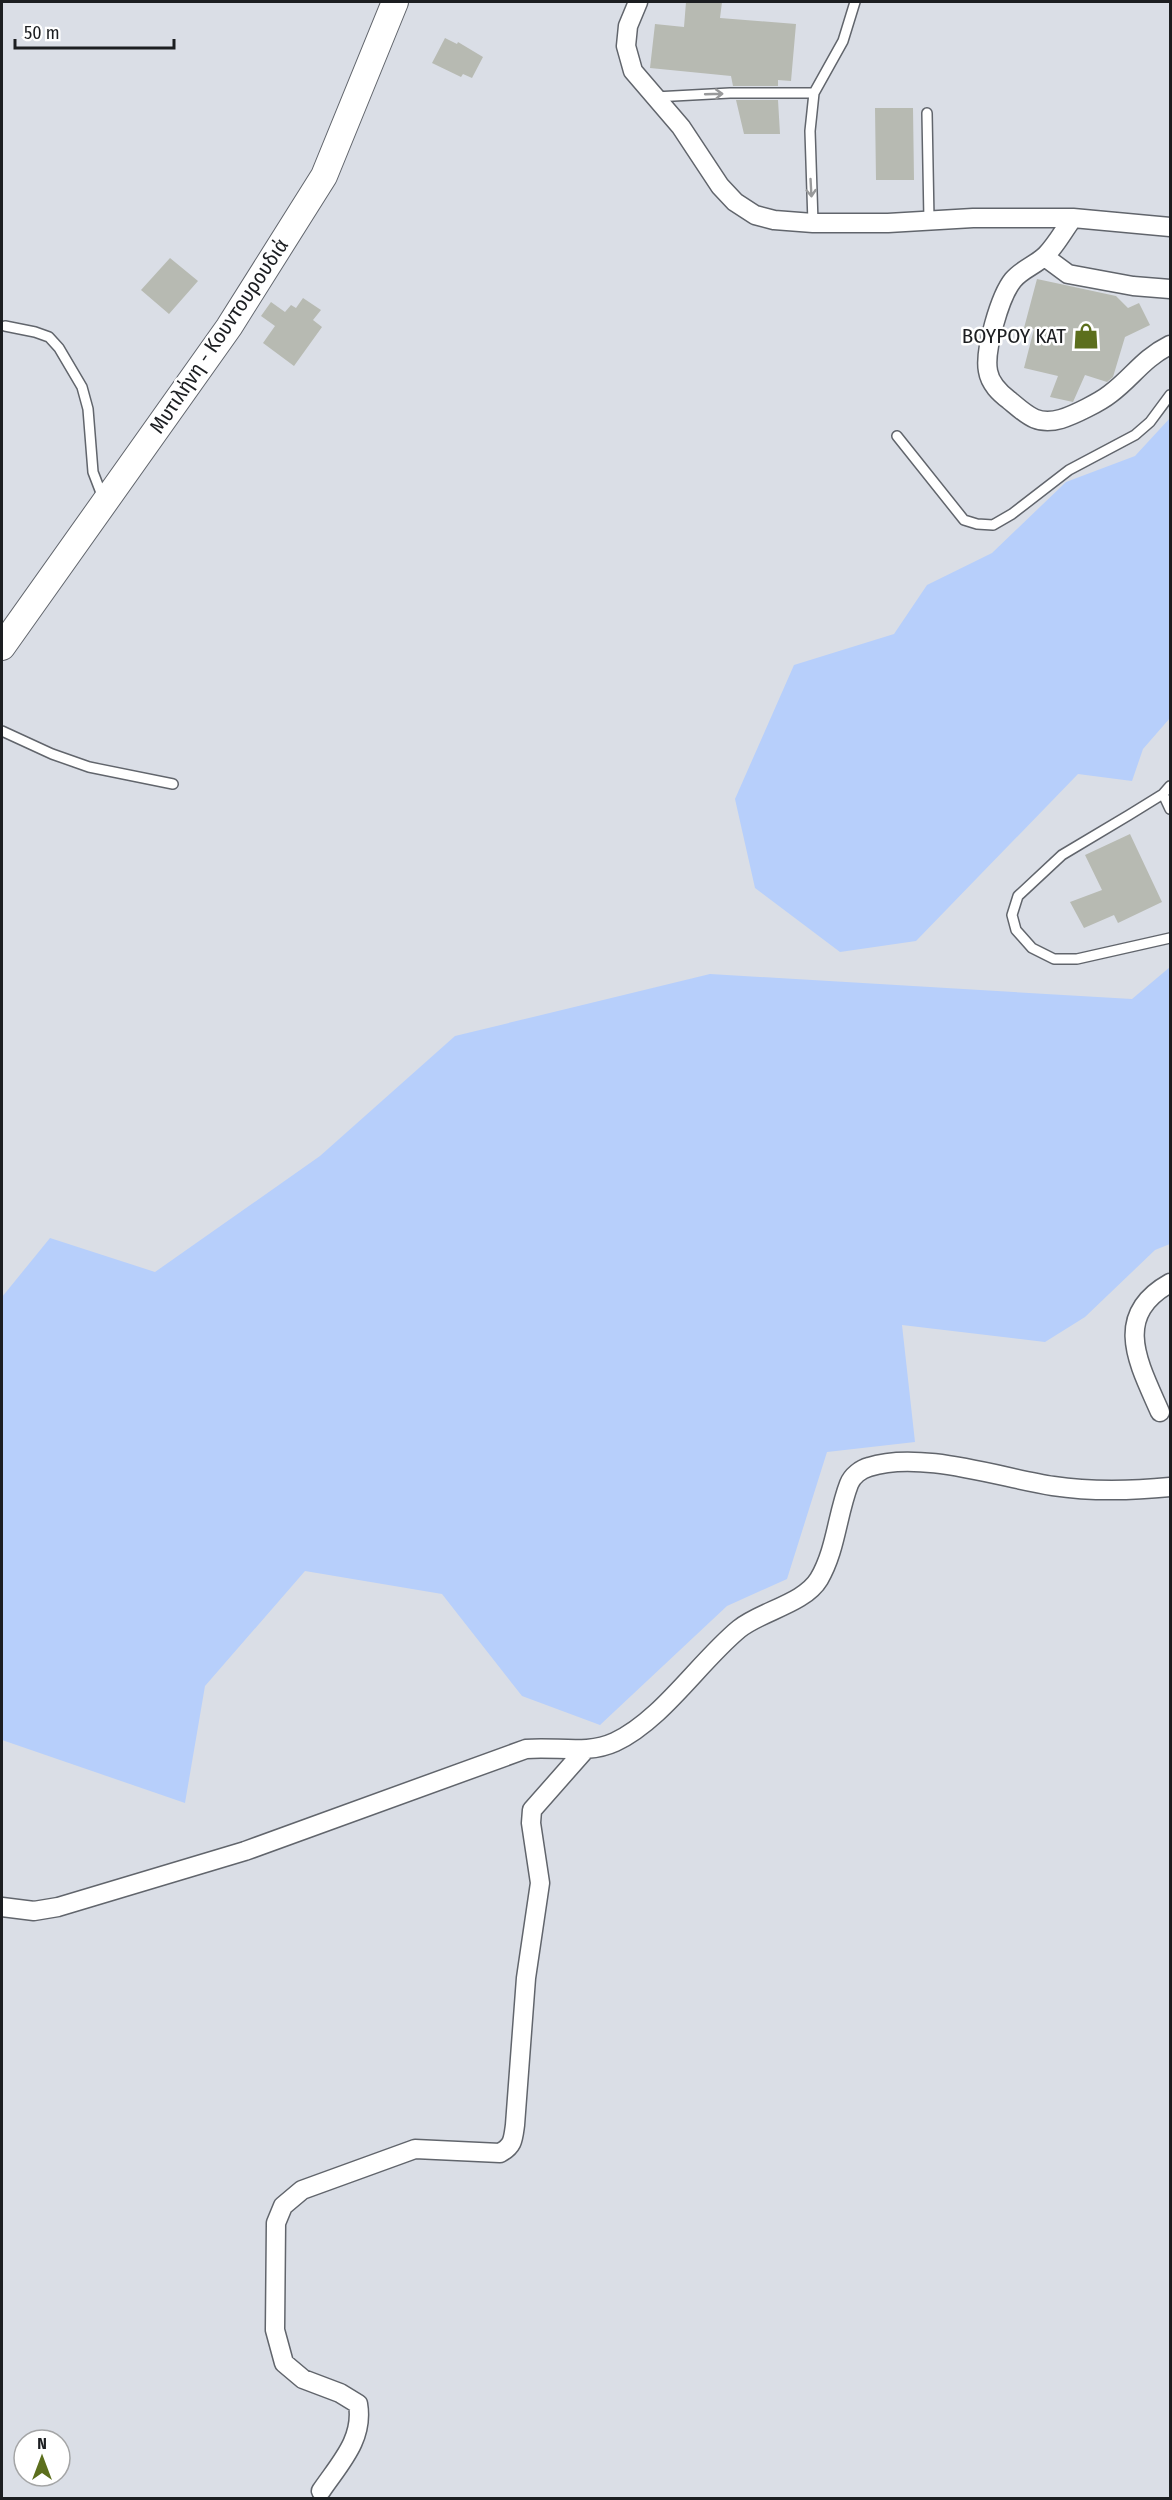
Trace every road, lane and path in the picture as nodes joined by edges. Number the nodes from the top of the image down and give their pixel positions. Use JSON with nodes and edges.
{"nodes":[{"id":1,"x":395,"y":2,"type":"edge"},
{"id":2,"x":638,"y":2,"type":"edge"},
{"id":3,"x":855,"y":2,"type":"edge"},
{"id":4,"x":814,"y":93,"type":"junction"},
{"id":5,"x":655,"y":97,"type":"junction"},
{"id":6,"x":927,"y":113,"type":"dead end"},
{"id":7,"x":1072,"y":218,"type":"junction"},
{"id":8,"x":929,"y":220,"type":"junction"},
{"id":9,"x":813,"y":222,"type":"junction"},
{"id":10,"x":1170,"y":227,"type":"edge"},
{"id":11,"x":1045,"y":257,"type":"junction"},
{"id":12,"x":1170,"y":290,"type":"edge"},
{"id":13,"x":5,"y":326,"type":"dead end"},
{"id":14,"x":1170,"y":345,"type":"edge"},
{"id":15,"x":1170,"y":395,"type":"edge"},
{"id":16,"x":897,"y":436,"type":"dead end"},
{"id":17,"x":105,"y":503,"type":"junction"},
{"id":18,"x":2,"y":647,"type":"edge"},
{"id":19,"x":2,"y":731,"type":"edge"},
{"id":20,"x":173,"y":784,"type":"dead end"},
{"id":21,"x":1170,"y":786,"type":"edge"},
{"id":22,"x":1163,"y":794,"type":"junction"},
{"id":23,"x":1170,"y":809,"type":"edge"},
{"id":24,"x":1170,"y":938,"type":"edge"},
{"id":25,"x":1170,"y":1283,"type":"edge"},
{"id":26,"x":1160,"y":1412,"type":"dead end"},
{"id":27,"x":1170,"y":1487,"type":"edge"},
{"id":28,"x":584,"y":1751,"type":"junction"},
{"id":29,"x":2,"y":1906,"type":"edge"},
{"id":30,"x":321,"y":2491,"type":"dead end"}],
"edges":[{"from":1,"to":17,"type":"main road","name":"Μυτιλήνη - Κουντουρουδιά"},
{"from":2,"to":5,"type":"street"},
{"from":3,"to":4,"type":"lane"},
{"from":5,"to":4,"type":"lane","one_way":true},
{"from":4,"to":9,"type":"lane","one_way":true},
{"from":5,"to":9,"type":"street"},
{"from":6,"to":8,"type":"lane"},
{"from":7,"to":8,"type":"street"},
{"from":7,"to":10,"type":"street"},
{"from":7,"to":11,"type":"street"},
{"from":8,"to":9,"type":"street"},
{"from":11,"to":12,"type":"street"},
{"from":11,"to":14,"type":"street"},
{"from":13,"to":17,"type":"lane"},
{"from":15,"to":16,"type":"lane"},
{"from":17,"to":18,"type":"main road","name":"Μυτιλήνη - Κουντουρουδιά"},
{"from":19,"to":20,"type":"lane"},
{"from":21,"to":22,"type":"lane"},
{"from":22,"to":23,"type":"lane"},
{"from":22,"to":24,"type":"lane"},
{"from":25,"to":26,"type":"street"},
{"from":27,"to":28,"type":"street"},
{"from":28,"to":29,"type":"street"},
{"from":28,"to":30,"type":"street"}]}
